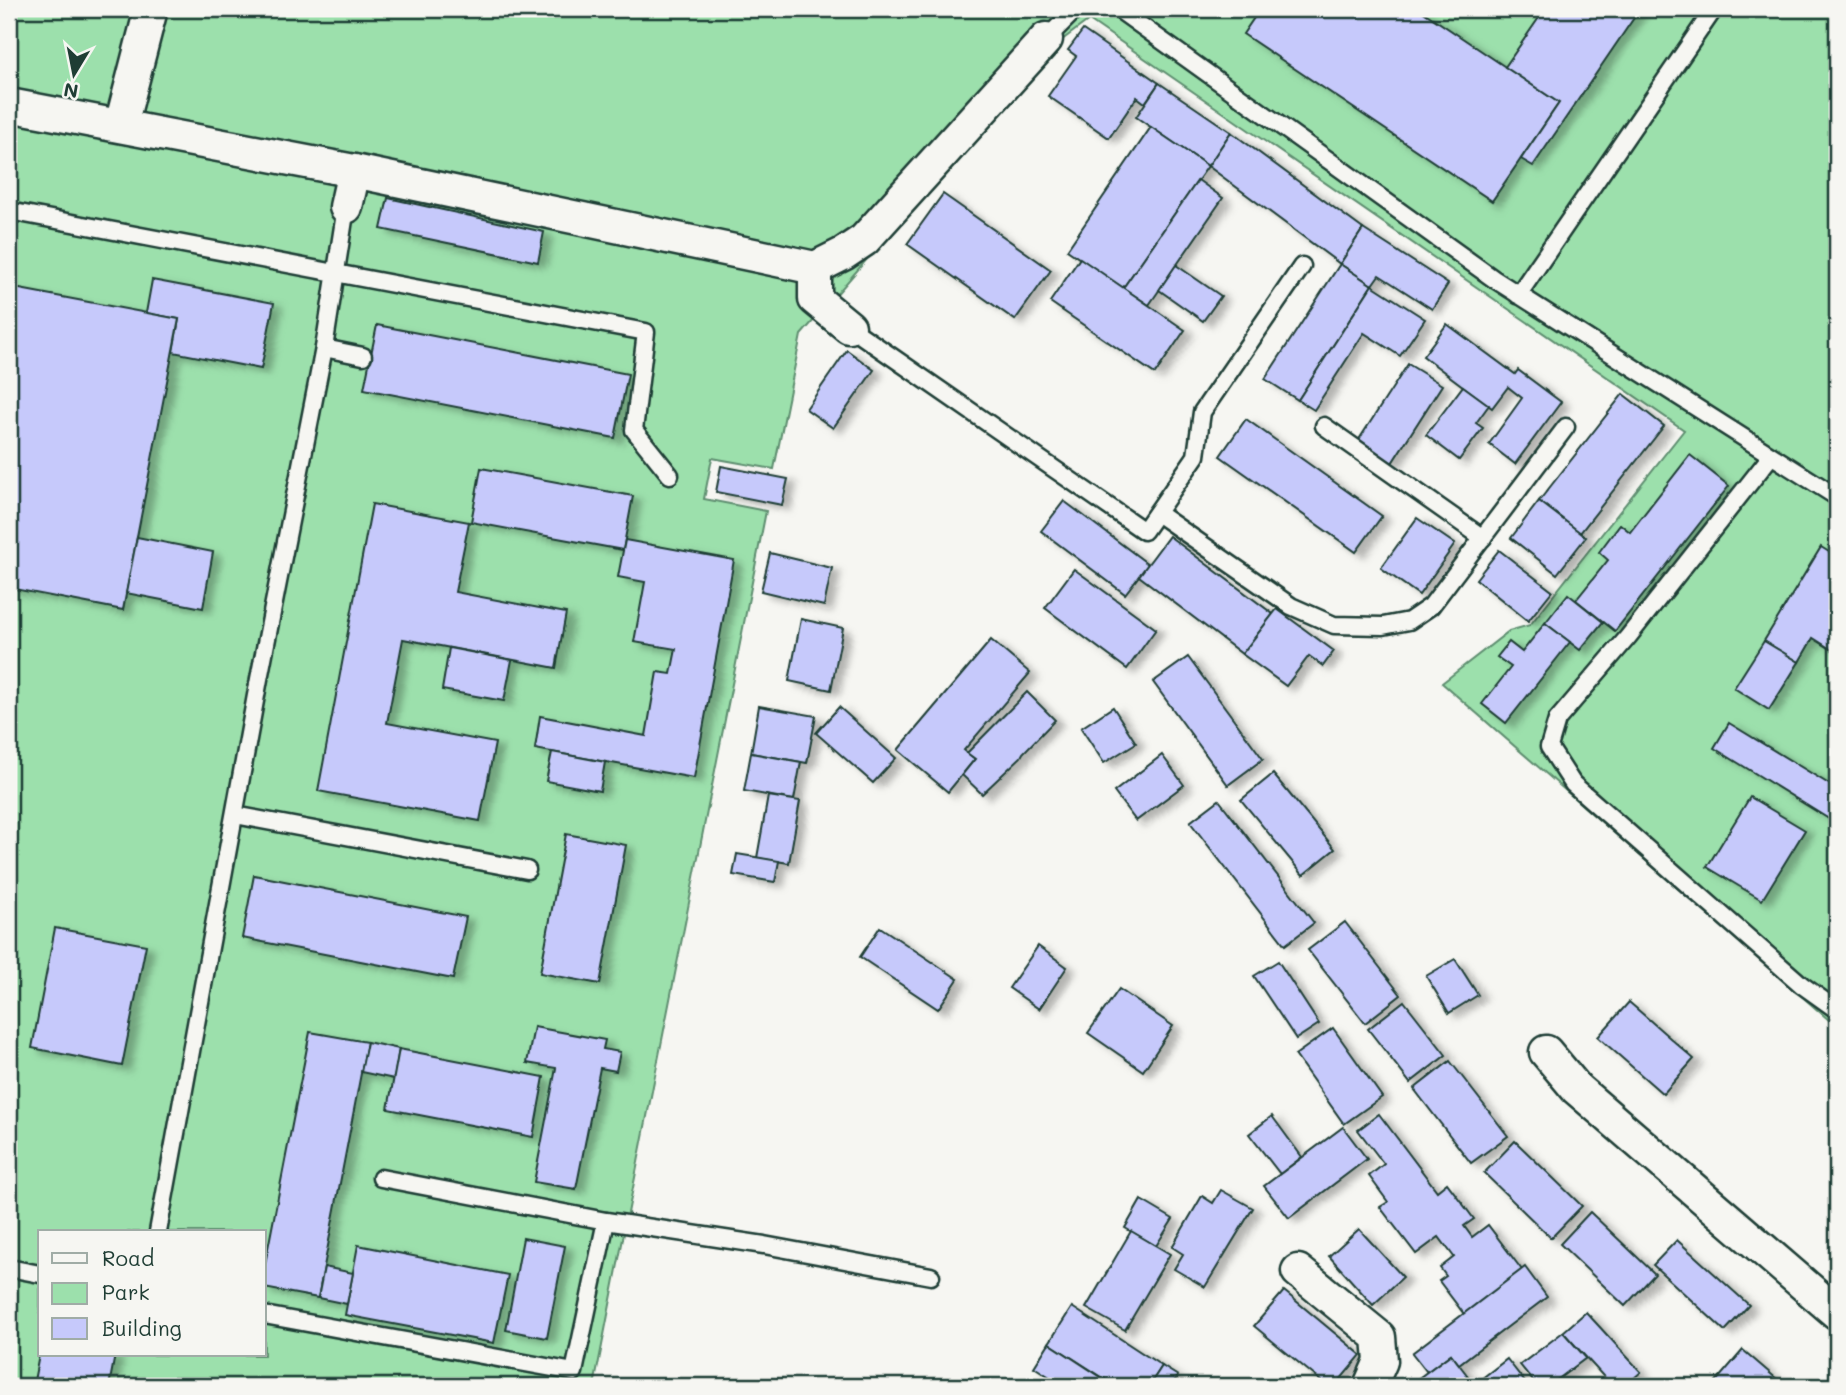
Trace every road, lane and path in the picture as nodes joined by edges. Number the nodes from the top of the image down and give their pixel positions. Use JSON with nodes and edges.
{"nodes":[{"id":1,"x":151,"y":9,"type":"edge"},
{"id":2,"x":1076,"y":9,"type":"edge"},
{"id":3,"x":1118,"y":9,"type":"edge"},
{"id":4,"x":1714,"y":9,"type":"edge"},
{"id":5,"x":1046,"y":39,"type":"joint"},
{"id":6,"x":9,"y":105,"type":"edge"},
{"id":7,"x":121,"y":125,"type":"junction"},
{"id":8,"x":354,"y":171,"type":"junction"},
{"id":9,"x":346,"y":207,"type":"joint"},
{"id":10,"x":9,"y":211,"type":"edge"},
{"id":11,"x":1302,"y":266,"type":"dead end"},
{"id":12,"x":815,"y":268,"type":"junction"},
{"id":13,"x":334,"y":273,"type":"junction"},
{"id":14,"x":1518,"y":295,"type":"junction"},
{"id":15,"x":849,"y":327,"type":"joint"},
{"id":16,"x":324,"y":348,"type":"junction"},
{"id":17,"x":363,"y":356,"type":"dead end"},
{"id":18,"x":1324,"y":426,"type":"dead end"},
{"id":19,"x":1566,"y":427,"type":"dead end"},
{"id":20,"x":1771,"y":456,"type":"junction"},
{"id":21,"x":670,"y":475,"type":"dead end"},
{"id":22,"x":1837,"y":497,"type":"edge"},
{"id":23,"x":1157,"y":513,"type":"junction"},
{"id":24,"x":1483,"y":538,"type":"junction"},
{"id":25,"x":235,"y":815,"type":"junction"},
{"id":26,"x":527,"y":870,"type":"dead end"},
{"id":27,"x":1835,"y":1003,"type":"edge"},
{"id":28,"x":1546,"y":1052,"type":"dead end"},
{"id":29,"x":381,"y":1178,"type":"dead end"},
{"id":30,"x":606,"y":1221,"type":"junction"},
{"id":31,"x":158,"y":1230,"type":"edge"},
{"id":32,"x":9,"y":1268,"type":"edge"},
{"id":33,"x":1298,"y":1271,"type":"dead end"},
{"id":34,"x":38,"y":1274,"type":"edge"},
{"id":35,"x":931,"y":1276,"type":"dead end"},
{"id":36,"x":1837,"y":1312,"type":"edge"},
{"id":37,"x":266,"y":1315,"type":"edge"},
{"id":38,"x":1370,"y":1386,"type":"edge"}],
"edges":[{"from":1,"to":7,"type":"street"},
{"from":2,"to":5,"type":"lane"},
{"from":3,"to":14,"type":"lane"},
{"from":4,"to":14,"type":"lane"},
{"from":5,"to":12,"type":"street"},
{"from":6,"to":7,"type":"street"},
{"from":7,"to":8,"type":"street"},
{"from":8,"to":9,"type":"street"},
{"from":8,"to":12,"type":"street"},
{"from":9,"to":13,"type":"lane"},
{"from":10,"to":13,"type":"lane"},
{"from":11,"to":23,"type":"lane"},
{"from":12,"to":15,"type":"street"},
{"from":13,"to":16,"type":"lane"},
{"from":13,"to":21,"type":"lane"},
{"from":14,"to":20,"type":"lane"},
{"from":15,"to":23,"type":"lane"},
{"from":16,"to":17,"type":"lane"},
{"from":16,"to":25,"type":"lane"},
{"from":18,"to":24,"type":"lane"},
{"from":19,"to":24,"type":"lane"},
{"from":20,"to":22,"type":"lane"},
{"from":20,"to":27,"type":"lane"},
{"from":23,"to":24,"type":"lane"},
{"from":25,"to":26,"type":"lane"},
{"from":25,"to":31,"type":"lane"},
{"from":28,"to":36,"type":"street"},
{"from":29,"to":30,"type":"lane"},
{"from":30,"to":35,"type":"lane"},
{"from":30,"to":37,"type":"lane"},
{"from":32,"to":34,"type":"lane"},
{"from":33,"to":38,"type":"street"}]}
